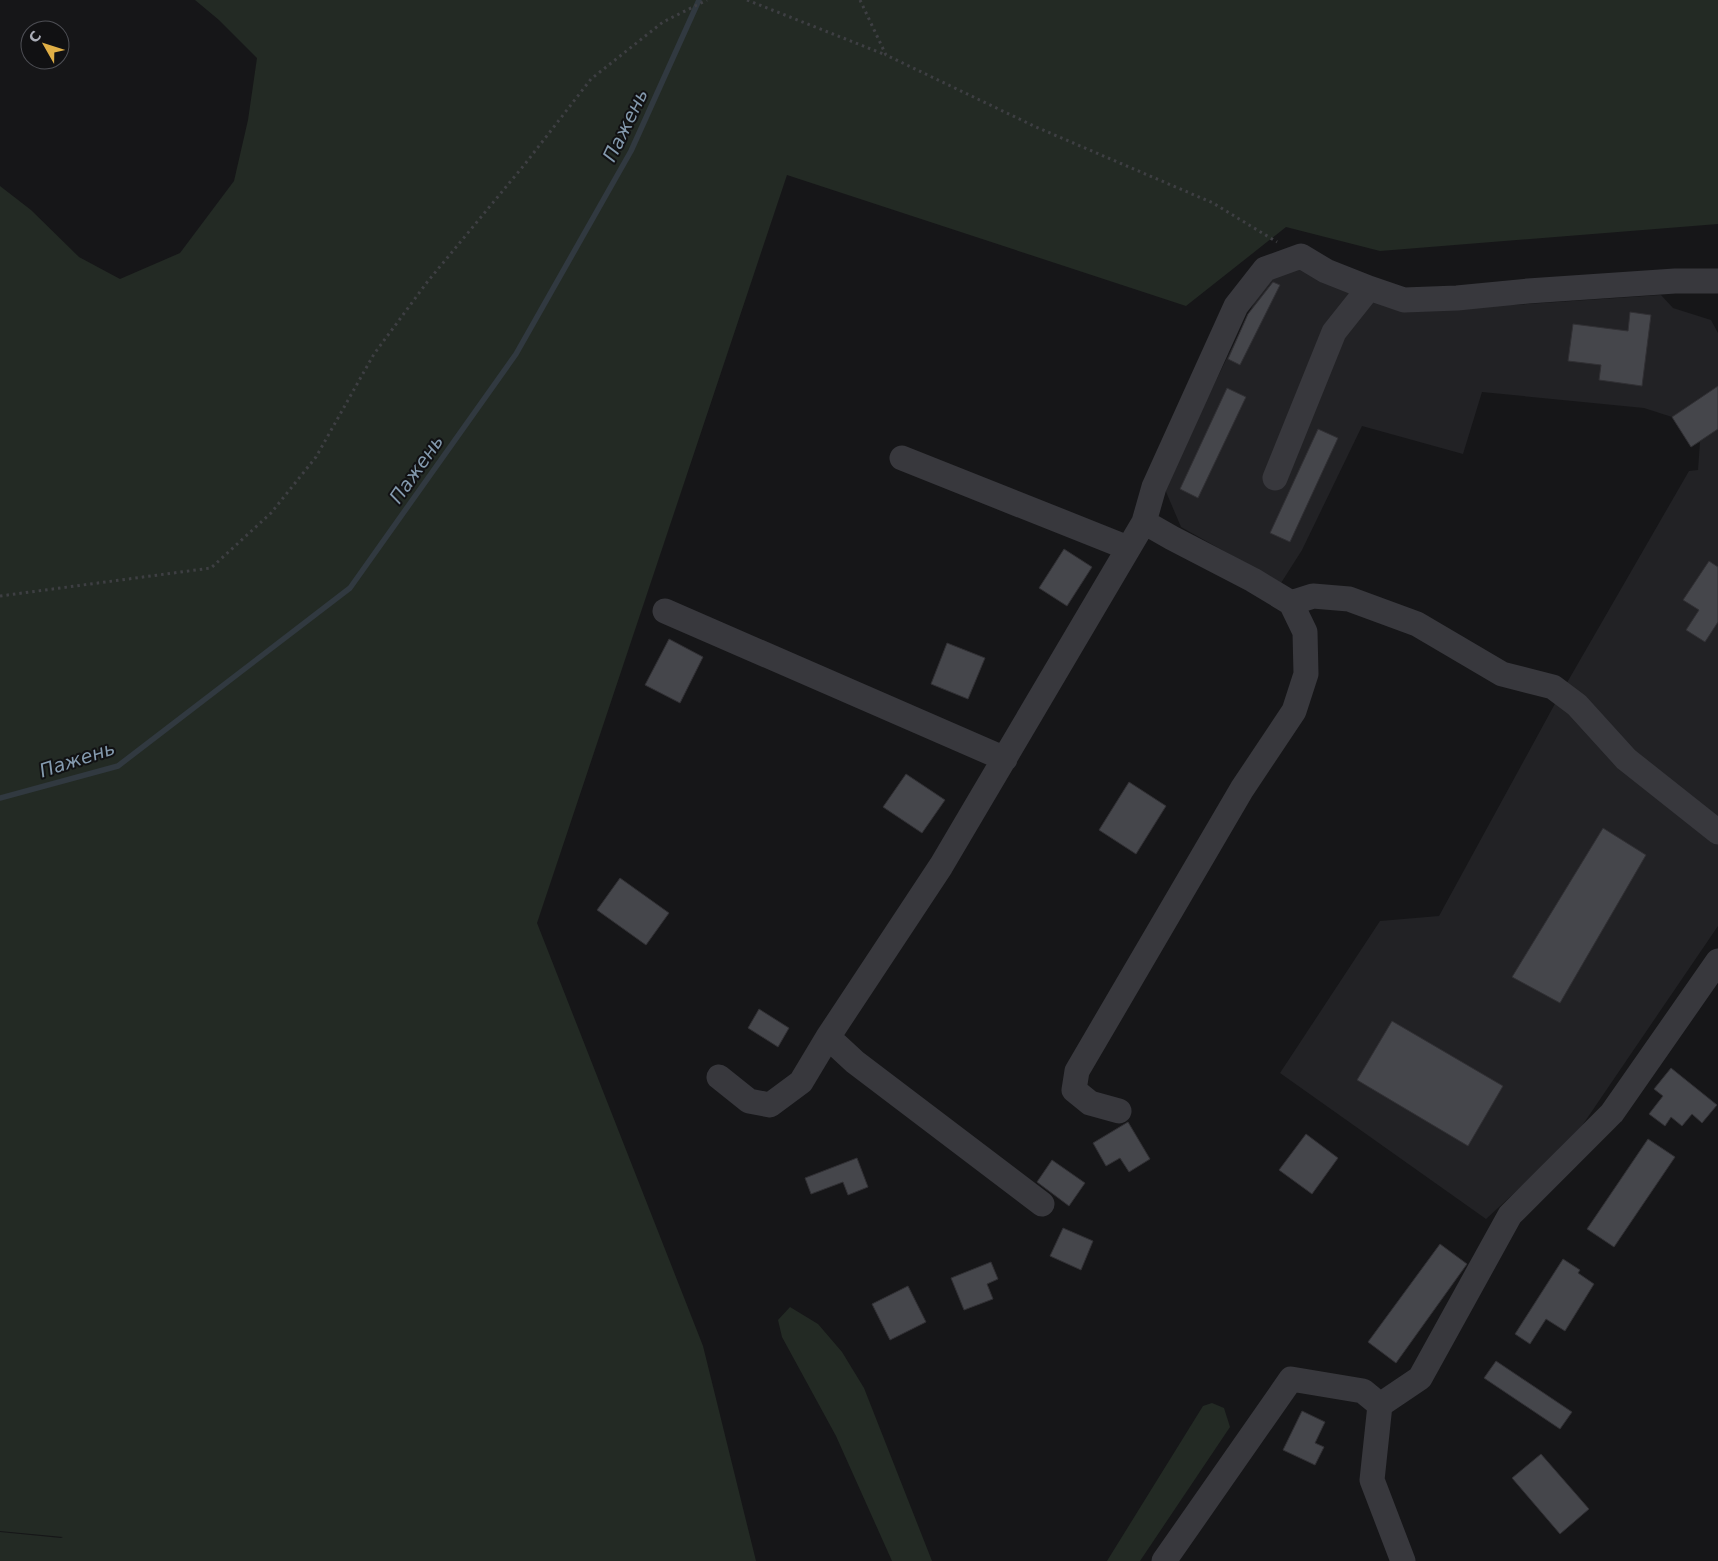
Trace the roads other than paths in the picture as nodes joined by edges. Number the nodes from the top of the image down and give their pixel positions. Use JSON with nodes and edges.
{"nodes":[{"id":1,"x":1718,"y":281,"type":"edge"},
{"id":2,"x":1369,"y":288,"type":"junction"},
{"id":3,"x":902,"y":458,"type":"dead end"},
{"id":4,"x":1275,"y":478,"type":"dead end"},
{"id":5,"x":1144,"y":522,"type":"junction"},
{"id":6,"x":1128,"y":548,"type":"junction"},
{"id":7,"x":1290,"y":603,"type":"junction"},
{"id":8,"x":665,"y":612,"type":"dead end"},
{"id":9,"x":1005,"y":759,"type":"junction"},
{"id":10,"x":1718,"y":832,"type":"edge"},
{"id":11,"x":1718,"y":961,"type":"edge"},
{"id":12,"x":828,"y":1037,"type":"junction"},
{"id":13,"x":719,"y":1077,"type":"dead end"},
{"id":14,"x":1119,"y":1110,"type":"dead end"},
{"id":15,"x":1042,"y":1204,"type":"dead end"},
{"id":16,"x":1380,"y":1404,"type":"junction"},
{"id":17,"x":1164,"y":1561,"type":"edge"},
{"id":18,"x":1403,"y":1561,"type":"edge"}],
"edges":[{"from":1,"to":2,"type":"street"},
{"from":2,"to":4,"type":"street"},
{"from":2,"to":5,"type":"street"},
{"from":3,"to":6,"type":"street"},
{"from":5,"to":6,"type":"street"},
{"from":5,"to":7,"type":"street"},
{"from":6,"to":9,"type":"street"},
{"from":7,"to":10,"type":"street"},
{"from":7,"to":14,"type":"street"},
{"from":8,"to":9,"type":"street"},
{"from":9,"to":12,"type":"street"},
{"from":11,"to":16,"type":"street"},
{"from":12,"to":13,"type":"street"},
{"from":12,"to":15,"type":"street"},
{"from":16,"to":17,"type":"street"},
{"from":16,"to":18,"type":"street"}]}
